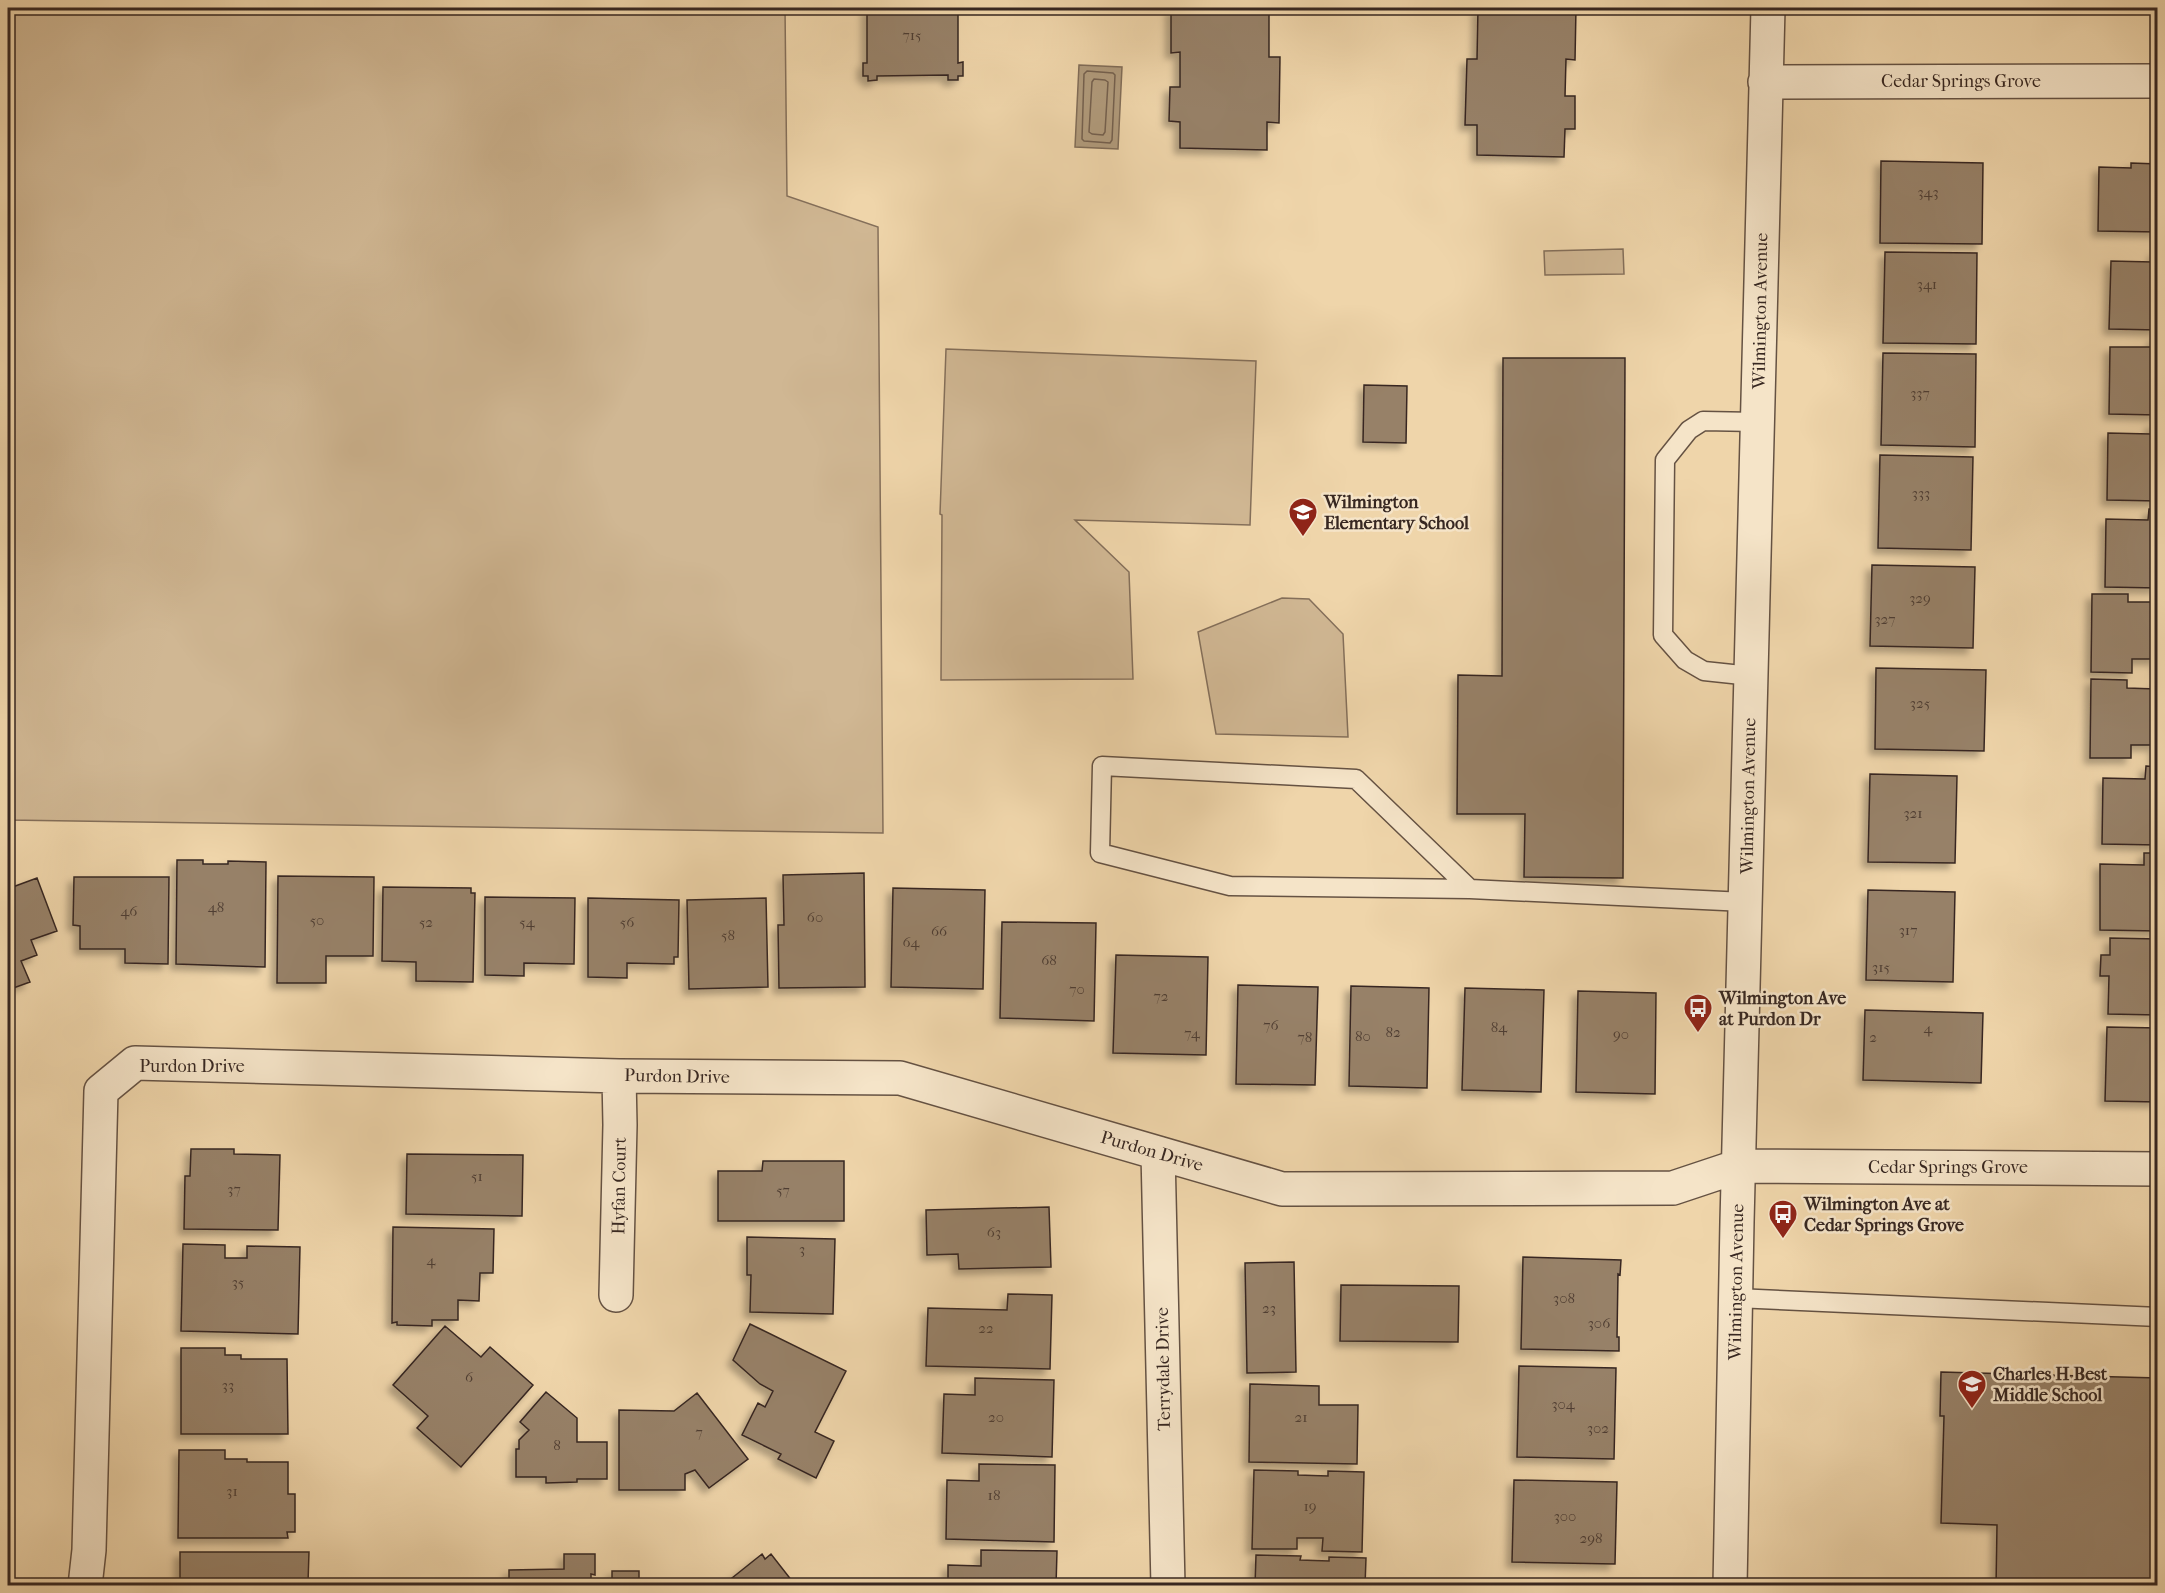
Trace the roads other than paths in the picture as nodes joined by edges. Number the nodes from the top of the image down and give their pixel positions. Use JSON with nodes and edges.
{"nodes":[{"id":1,"x":1768,"y":8,"type":"edge"},
{"id":2,"x":2157,"y":81,"type":"edge"},
{"id":3,"x":1765,"y":82,"type":"junction"},
{"id":4,"x":1757,"y":422,"type":"junction"},
{"id":5,"x":1751,"y":676,"type":"junction"},
{"id":6,"x":1470,"y":890,"type":"junction"},
{"id":7,"x":1745,"y":902,"type":"junction"},
{"id":8,"x":619,"y":1076,"type":"junction"},
{"id":9,"x":1158,"y":1153,"type":"junction"},
{"id":10,"x":1739,"y":1166,"type":"junction"},
{"id":11,"x":2157,"y":1169,"type":"edge"},
{"id":12,"x":616,"y":1295,"type":"dead end"},
{"id":13,"x":1736,"y":1298,"type":"junction"},
{"id":14,"x":2157,"y":1317,"type":"edge"},
{"id":15,"x":85,"y":1586,"type":"edge"},
{"id":16,"x":1168,"y":1586,"type":"edge"},
{"id":17,"x":1730,"y":1586,"type":"edge"}],
"edges":[{"from":1,"to":3,"type":"street","name":"Wilmington Avenue"},
{"from":2,"to":3,"type":"street","name":"Cedar Springs Grove"},
{"from":3,"to":4,"type":"street","name":"Wilmington Avenue"},
{"from":4,"to":5,"type":"street","name":"Wilmington Avenue"},
{"from":4,"to":5,"type":"lane"},
{"from":5,"to":7,"type":"street","name":"Wilmington Avenue"},
{"from":6,"to":6,"type":"lane"},
{"from":6,"to":7,"type":"lane"},
{"from":7,"to":10,"type":"street","name":"Wilmington Avenue"},
{"from":8,"to":9,"type":"street","name":"Purdon Drive"},
{"from":8,"to":12,"type":"street","name":"Hyfan Court"},
{"from":8,"to":15,"type":"street","name":"Purdon Drive"},
{"from":9,"to":10,"type":"street","name":"Purdon Drive"},
{"from":9,"to":16,"type":"street","name":"Terrydale Drive"},
{"from":10,"to":11,"type":"street","name":"Cedar Springs Grove"},
{"from":10,"to":13,"type":"street","name":"Wilmington Avenue"},
{"from":13,"to":14,"type":"lane"},
{"from":13,"to":17,"type":"street","name":"Wilmington Avenue"}]}
